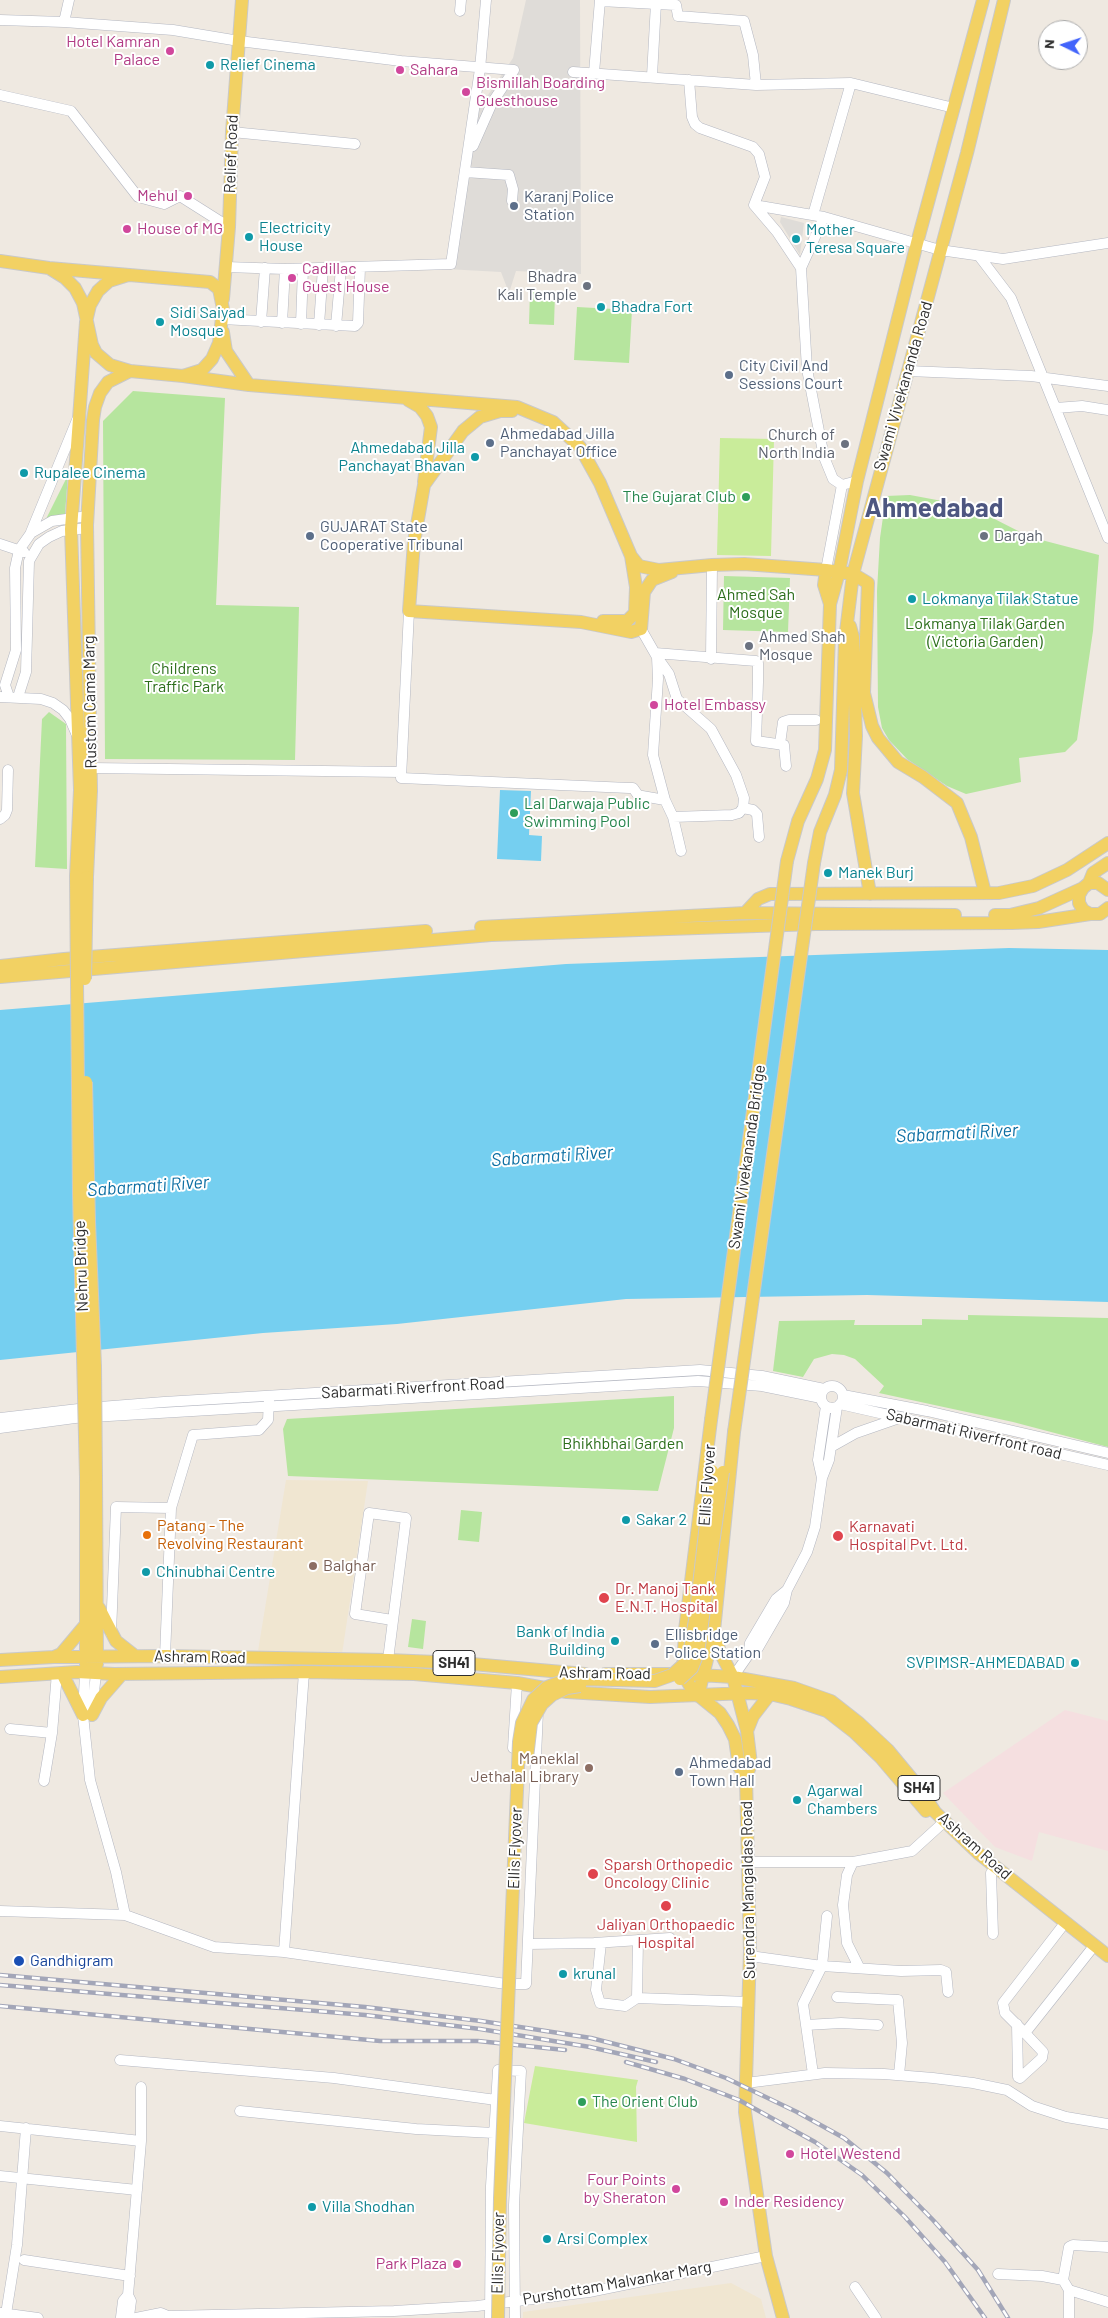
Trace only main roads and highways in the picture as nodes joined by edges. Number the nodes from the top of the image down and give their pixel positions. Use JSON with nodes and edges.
{"nodes":[{"id":1,"x":242,"y":0,"type":"edge"},
{"id":2,"x":983,"y":0,"type":"edge"},
{"id":3,"x":1004,"y":0,"type":"edge"},
{"id":4,"x":3,"y":265,"type":"edge"},
{"id":5,"x":226,"y":267,"type":"junction"},
{"id":6,"x":49,"y":268,"type":"junction"},
{"id":7,"x":128,"y":275,"type":"junction"},
{"id":8,"x":204,"y":280,"type":"junction"},
{"id":9,"x":222,"y":314,"type":"junction"},
{"id":10,"x":86,"y":322,"type":"junction"},
{"id":11,"x":130,"y":372,"type":"junction"},
{"id":12,"x":183,"y":376,"type":"junction"},
{"id":13,"x":249,"y":385,"type":"junction"},
{"id":14,"x":407,"y":399,"type":"junction"},
{"id":15,"x":530,"y":411,"type":"junction"},
{"id":16,"x":424,"y":485,"type":"junction"},
{"id":17,"x":631,"y":556,"type":"junction"},
{"id":18,"x":686,"y":567,"type":"junction"},
{"id":19,"x":833,"y":571,"type":"junction"},
{"id":20,"x":853,"y":574,"type":"junction"},
{"id":21,"x":846,"y":614,"type":"junction"},
{"id":22,"x":581,"y":622,"type":"junction"},
{"id":23,"x":1108,"y":843,"type":"edge"},
{"id":24,"x":814,"y":863,"type":"joint"},
{"id":25,"x":1108,"y":863,"type":"edge"},
{"id":26,"x":82,"y":876,"type":"junction"},
{"id":27,"x":1097,"y":885,"type":"edge"},
{"id":28,"x":985,"y":893,"type":"junction"},
{"id":29,"x":870,"y":894,"type":"junction"},
{"id":30,"x":1108,"y":908,"type":"edge"},
{"id":31,"x":745,"y":914,"type":"junction"},
{"id":32,"x":1090,"y":914,"type":"junction"},
{"id":33,"x":0,"y":966,"type":"edge"},
{"id":34,"x":0,"y":977,"type":"edge"},
{"id":35,"x":734,"y":1437,"type":"junction"},
{"id":36,"x":708,"y":1448,"type":"junction"},
{"id":37,"x":91,"y":1477,"type":"junction"},
{"id":38,"x":98,"y":1606,"type":"junction"},
{"id":39,"x":86,"y":1624,"type":"junction"},
{"id":40,"x":714,"y":1631,"type":"junction"},
{"id":41,"x":135,"y":1656,"type":"junction"},
{"id":42,"x":54,"y":1657,"type":"junction"},
{"id":43,"x":92,"y":1657,"type":"junction"},
{"id":44,"x":0,"y":1660,"type":"edge"},
{"id":45,"x":59,"y":1673,"type":"junction"},
{"id":46,"x":91,"y":1673,"type":"junction"},
{"id":47,"x":122,"y":1674,"type":"junction"},
{"id":48,"x":684,"y":1674,"type":"junction"},
{"id":49,"x":704,"y":1674,"type":"junction"},
{"id":50,"x":0,"y":1677,"type":"edge"},
{"id":51,"x":733,"y":1677,"type":"junction"},
{"id":52,"x":736,"y":1694,"type":"junction"},
{"id":53,"x":770,"y":1694,"type":"junction"},
{"id":54,"x":698,"y":1696,"type":"junction"},
{"id":55,"x":747,"y":1731,"type":"junction"},
{"id":56,"x":746,"y":1777,"type":"junction"},
{"id":57,"x":942,"y":1823,"type":"junction"},
{"id":58,"x":1104,"y":1957,"type":"edge"},
{"id":59,"x":498,"y":2318,"type":"edge"},
{"id":60,"x":505,"y":2318,"type":"edge"},
{"id":61,"x":783,"y":2318,"type":"edge"}],
"edges":[{"from":1,"to":5,"type":"main road","name":"Relief Road"},
{"from":2,"to":19,"type":"main road","name":"Swami Vivekananda Bridge"},
{"from":3,"to":20,"type":"main road","name":"Swami Vivekananda Road"},
{"from":4,"to":6,"type":"main road"},
{"from":5,"to":8,"type":"main road"},
{"from":5,"to":9,"type":"main road","name":"Relief Road"},
{"from":6,"to":7,"type":"main road"},
{"from":6,"to":10,"type":"main road"},
{"from":7,"to":8,"type":"main road"},
{"from":7,"to":10,"type":"main road","name":"Rustom Cama Marg"},
{"from":8,"to":9,"type":"main road"},
{"from":9,"to":12,"type":"main road"},
{"from":9,"to":13,"type":"main road"},
{"from":10,"to":11,"type":"main road"},
{"from":10,"to":26,"type":"main road","name":"Rustom Cama Marg"},
{"from":11,"to":12,"type":"main road"},
{"from":11,"to":26,"type":"main road","name":"Rustom Cama Marg"},
{"from":12,"to":13,"type":"main road"},
{"from":13,"to":14,"type":"main road"},
{"from":14,"to":15,"type":"main road"},
{"from":14,"to":16,"type":"main road"},
{"from":15,"to":16,"type":"main road"},
{"from":15,"to":17,"type":"main road"},
{"from":16,"to":22,"type":"main road"},
{"from":17,"to":18,"type":"main road"},
{"from":17,"to":22,"type":"main road"},
{"from":18,"to":19,"type":"main road"},
{"from":18,"to":22,"type":"main road"},
{"from":19,"to":20,"type":"main road"},
{"from":19,"to":36,"type":"main road","name":"Swami Vivekananda Bridge","bridge":true},
{"from":20,"to":21,"type":"main road","name":"Swami Vivekananda Road"},
{"from":20,"to":28,"type":"main road"},
{"from":21,"to":24,"type":"main road","name":"Swami Vivekananda Road"},
{"from":21,"to":29,"type":"main road"},
{"from":23,"to":28,"type":"main road"},
{"from":24,"to":35,"type":"main road","name":"Swami Vivekananda Bridge","bridge":true},
{"from":25,"to":27,"type":"main road"},
{"from":26,"to":37,"type":"main road","name":"Nehru Bridge","bridge":true},
{"from":27,"to":31,"type":"main road"},
{"from":27,"to":32,"type":"main road"},
{"from":28,"to":29,"type":"main road"},
{"from":29,"to":31,"type":"main road"},
{"from":30,"to":32,"type":"main road"},
{"from":31,"to":33,"type":"main road"},
{"from":32,"to":34,"type":"main road"},
{"from":35,"to":40,"type":"main road"},
{"from":35,"to":60,"type":"main road","name":"Ellis Flyover","bridge":true},
{"from":36,"to":48,"type":"main road"},
{"from":36,"to":59,"type":"main road","name":"Ellis Flyover","bridge":true},
{"from":37,"to":38,"type":"main road","name":"Nehru Bridge"},
{"from":37,"to":39,"type":"main road","name":"Nehru Bridge"},
{"from":38,"to":41,"type":"main road"},
{"from":38,"to":43,"type":"main road","name":"Nehru Bridge"},
{"from":39,"to":42,"type":"main road"},
{"from":39,"to":43,"type":"main road","name":"Nehru Bridge"},
{"from":40,"to":49,"type":"main road"},
{"from":40,"to":51,"type":"main road"},
{"from":41,"to":43,"type":"main road","name":"Ashram Road","number":"SH41"},
{"from":41,"to":48,"type":"main road","name":"Ashram Road","number":"SH41"},
{"from":42,"to":43,"type":"main road","name":"Ashram Road","number":"SH41"},
{"from":42,"to":44,"type":"main road","name":"Ashram Road","number":"SH41"},
{"from":43,"to":46,"type":"main road"},
{"from":45,"to":46,"type":"main road","name":"Ashram Road"},
{"from":45,"to":47,"type":"main road"},
{"from":45,"to":50,"type":"main road","name":"Ashram Road"},
{"from":46,"to":47,"type":"main road","name":"Ashram Road"},
{"from":47,"to":54,"type":"main road","name":"Ashram Road"},
{"from":48,"to":49,"type":"main road","name":"Ashram Road","number":"SH41"},
{"from":48,"to":54,"type":"main road","name":"Surendra Mangaldas Road"},
{"from":49,"to":51,"type":"main road","name":"Ashram Road","number":"SH41"},
{"from":49,"to":54,"type":"main road"},
{"from":51,"to":52,"type":"main road"},
{"from":51,"to":57,"type":"main road","name":"Ashram Road","number":"SH41"},
{"from":52,"to":53,"type":"main road","name":"Ashram Road"},
{"from":52,"to":54,"type":"main road","name":"Ashram Road"},
{"from":52,"to":55,"type":"main road"},
{"from":53,"to":55,"type":"main road"},
{"from":53,"to":57,"type":"main road","name":"Ashram Road"},
{"from":54,"to":56,"type":"main road","name":"Surendra Mangaldas Road"},
{"from":55,"to":56,"type":"main road"},
{"from":56,"to":61,"type":"main road","name":"Surendra Mangaldas Road"},
{"from":57,"to":58,"type":"main road","name":"Ashram Road","number":"SH41"},
{"from":57,"to":58,"type":"main road","name":"Ashram Road"}]}
